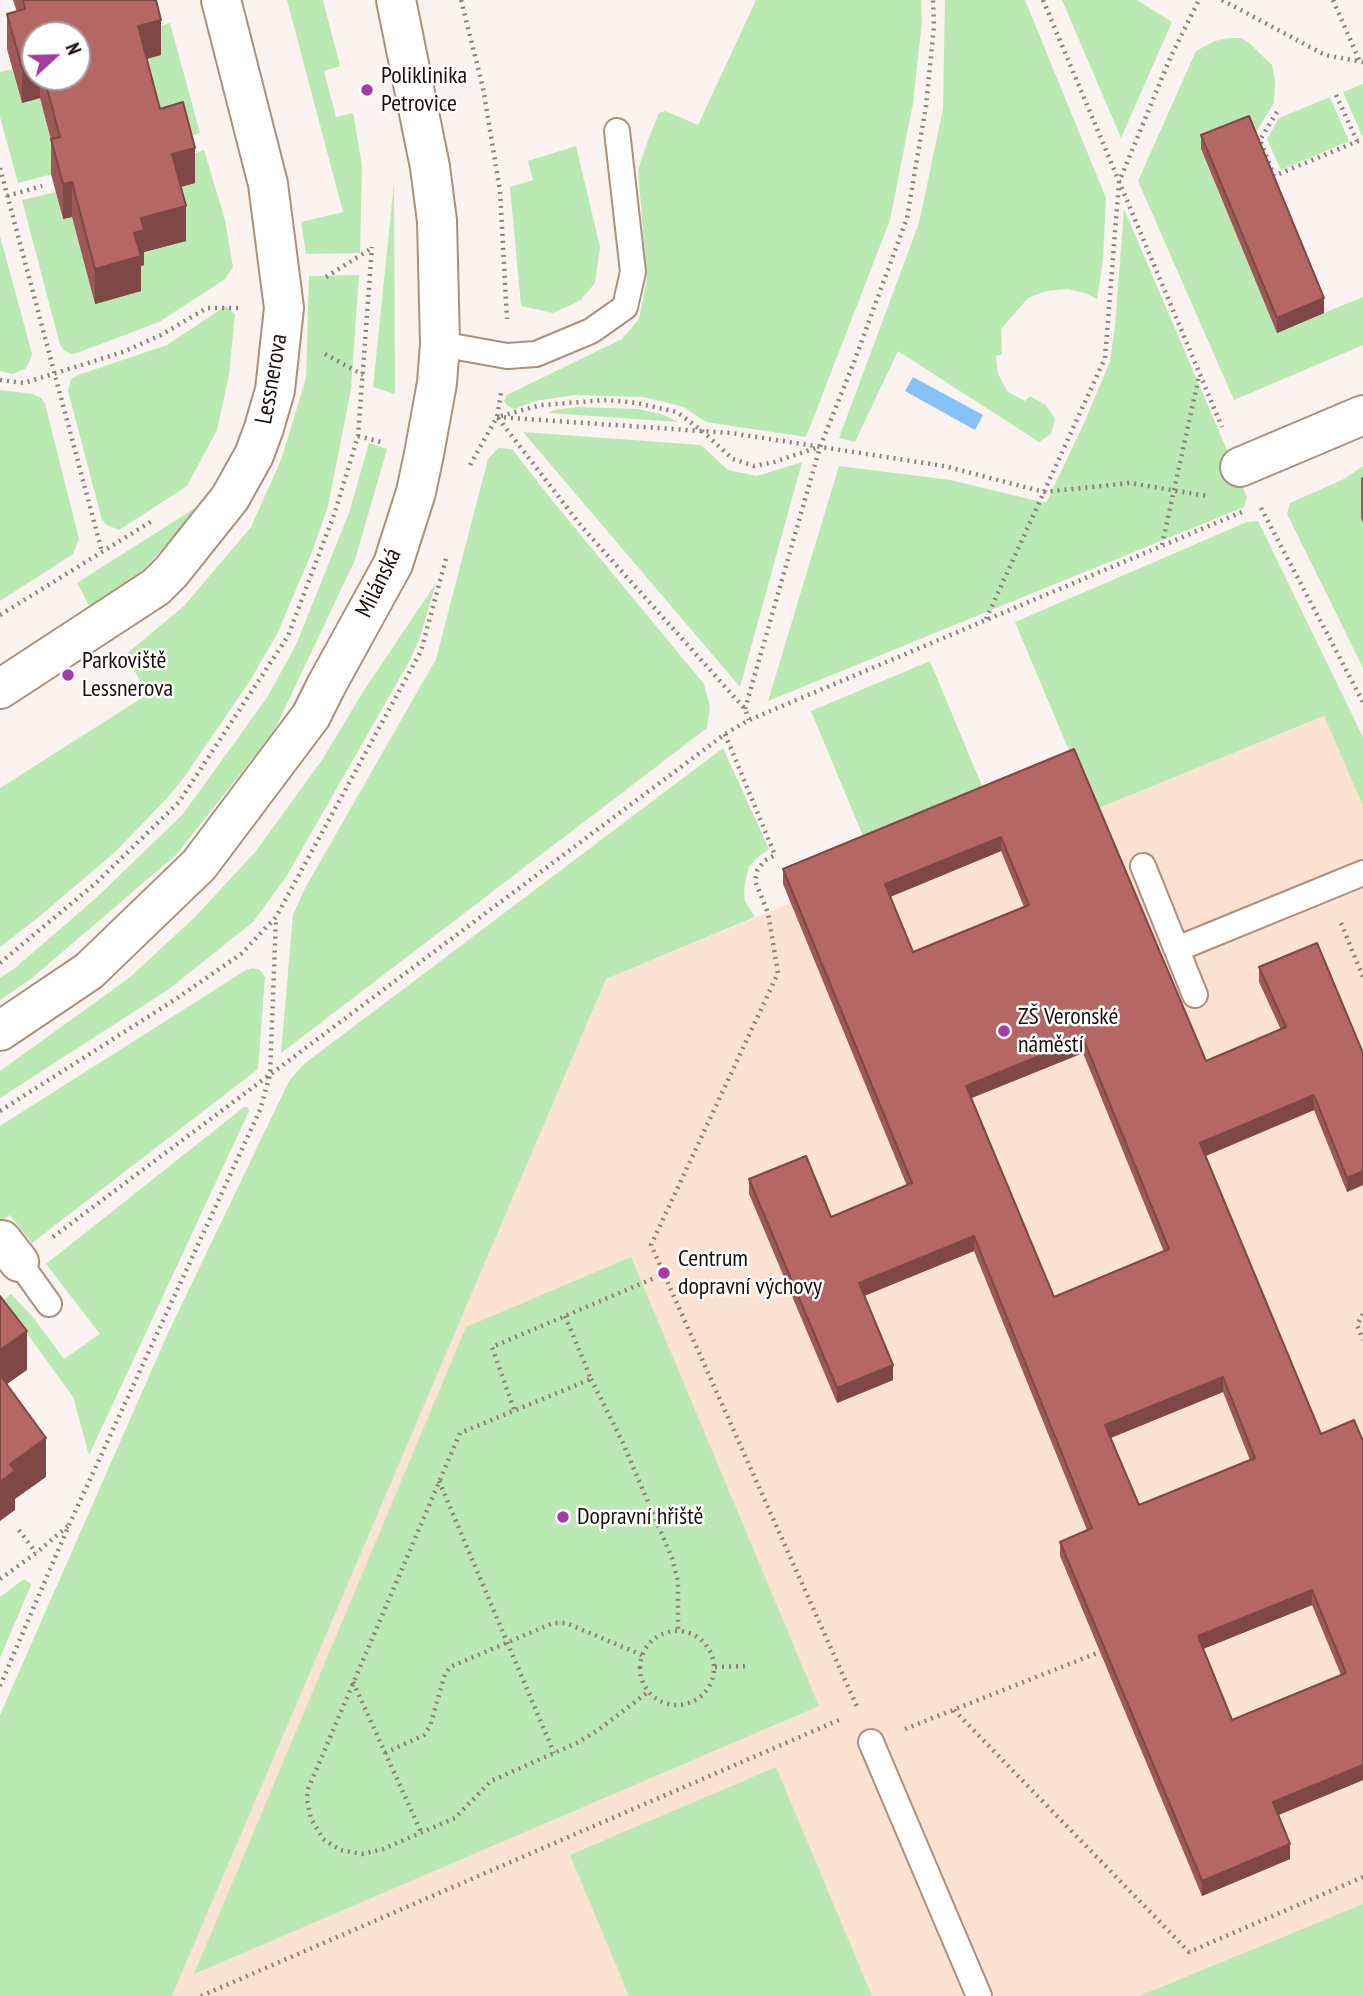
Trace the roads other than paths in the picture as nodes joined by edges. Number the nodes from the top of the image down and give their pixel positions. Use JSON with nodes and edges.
{"nodes":[{"id":1,"x":220,"y":0,"type":"edge"},
{"id":2,"x":396,"y":0,"type":"edge"},
{"id":3,"x":617,"y":131,"type":"dead end"},
{"id":4,"x":440,"y":344,"type":"junction"},
{"id":5,"x":1363,"y":415,"type":"edge"},
{"id":6,"x":1240,"y":467,"type":"road end"},
{"id":7,"x":0,"y":689,"type":"edge"},
{"id":8,"x":1143,"y":866,"type":"dead end"},
{"id":9,"x":1363,"y":873,"type":"edge"},
{"id":10,"x":1177,"y":949,"type":"junction"},
{"id":11,"x":1195,"y":995,"type":"dead end"},
{"id":12,"x":0,"y":1031,"type":"edge"},
{"id":13,"x":9,"y":1252,"type":"edge"},
{"id":14,"x":49,"y":1304,"type":"dead end"},
{"id":15,"x":871,"y":1742,"type":"road end"},
{"id":16,"x":979,"y":1996,"type":"edge"}],
"edges":[{"from":1,"to":7,"type":"street","name":"Lessnerova"},
{"from":2,"to":4,"type":"street","name":"Milánská"},
{"from":3,"to":4,"type":"lane"},
{"from":4,"to":12,"type":"street","name":"Milánská"},
{"from":5,"to":6,"type":"street"},
{"from":8,"to":10,"type":"lane"},
{"from":9,"to":10,"type":"lane"},
{"from":10,"to":11,"type":"lane"},
{"from":13,"to":14,"type":"lane"},
{"from":15,"to":16,"type":"lane"}]}
